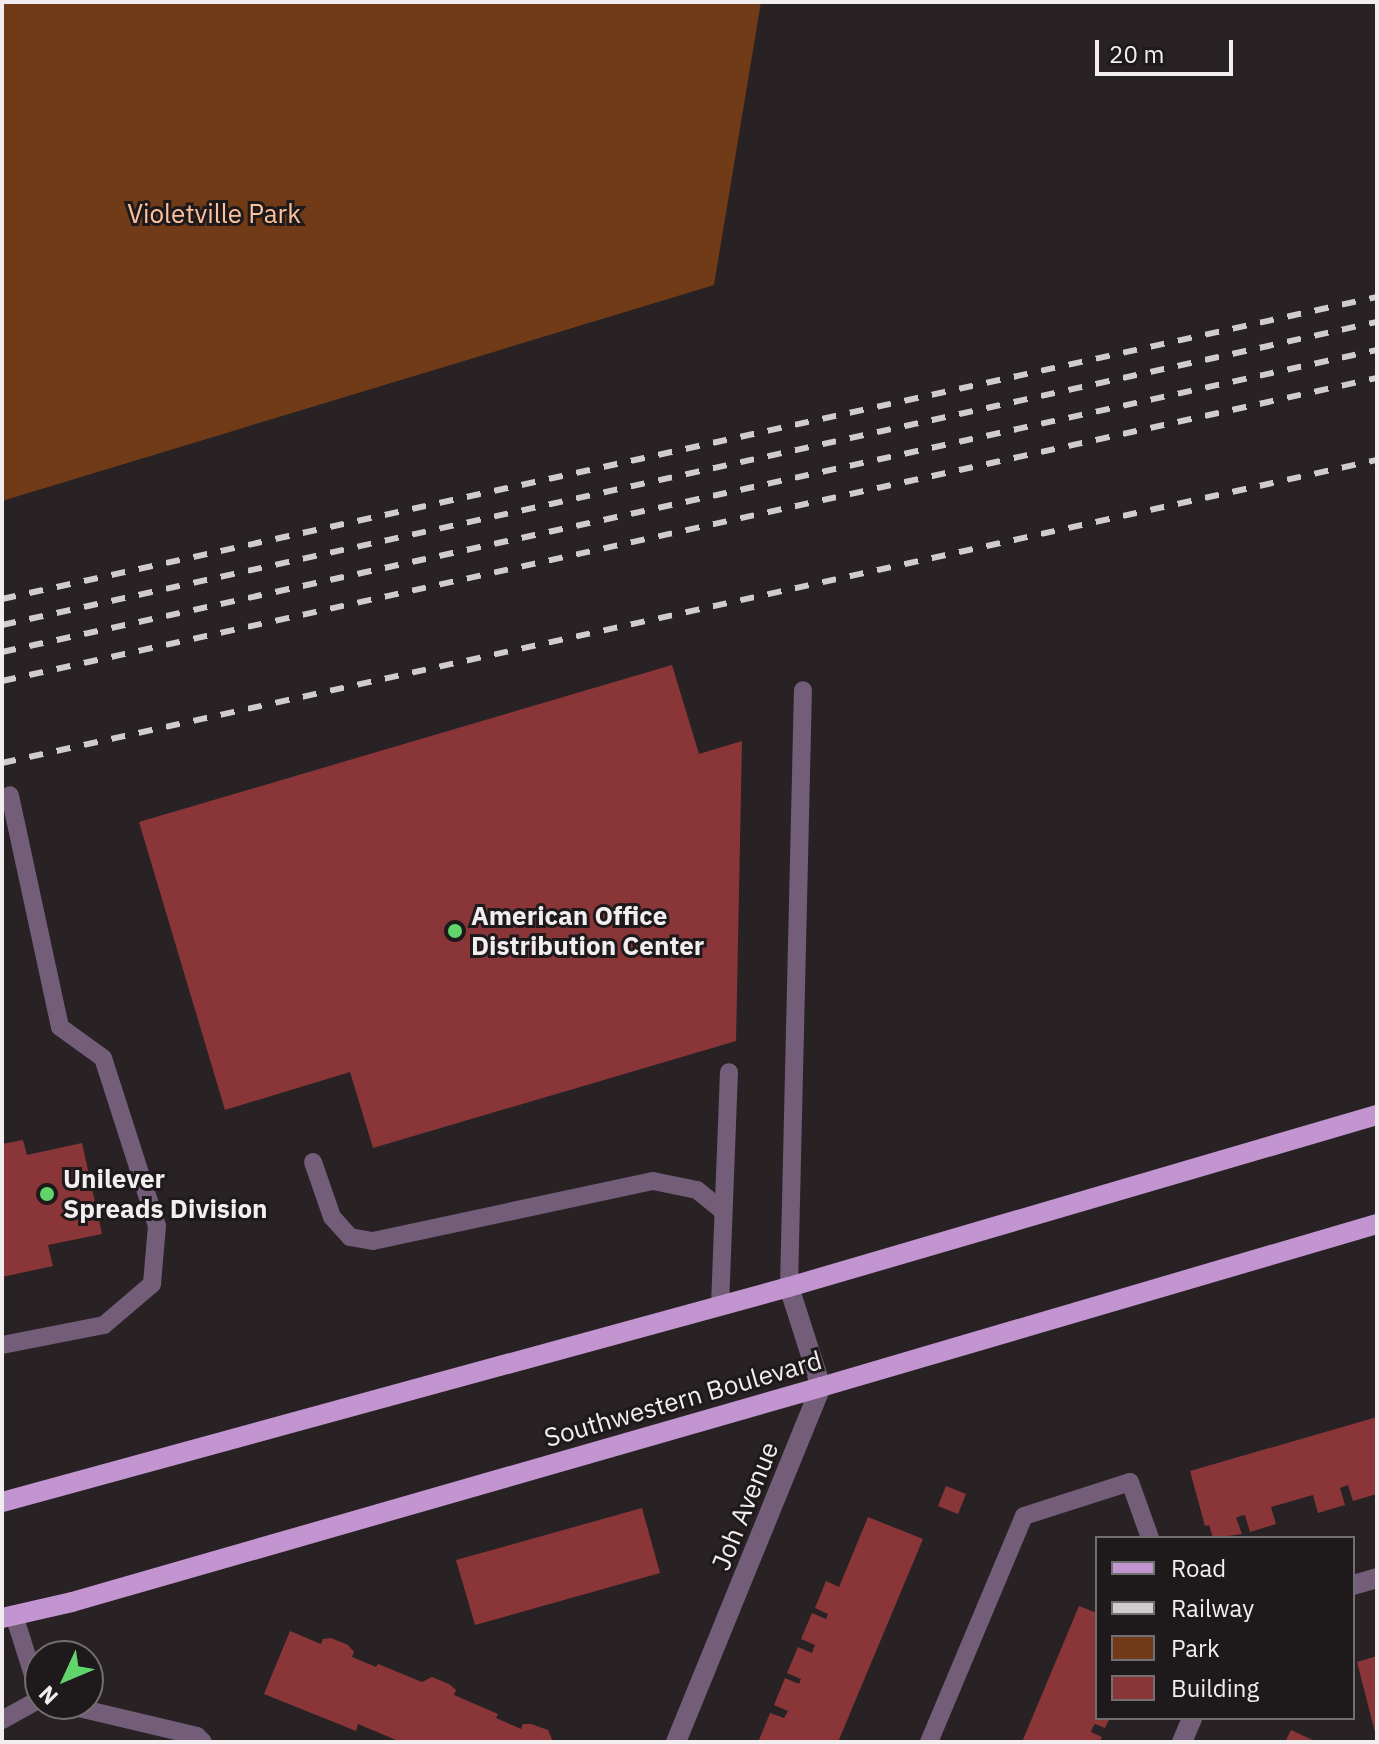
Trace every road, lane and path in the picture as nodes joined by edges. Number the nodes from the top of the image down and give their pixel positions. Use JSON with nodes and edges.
{"nodes":[{"id":1,"x":803,"y":690,"type":"dead end"},
{"id":2,"x":10,"y":795,"type":"dead end"},
{"id":3,"x":729,"y":1072,"type":"dead end"},
{"id":4,"x":1377,"y":1115,"type":"edge"},
{"id":5,"x":313,"y":1162,"type":"dead end"},
{"id":6,"x":723,"y":1211,"type":"junction"},
{"id":7,"x":1377,"y":1224,"type":"edge"},
{"id":8,"x":789,"y":1287,"type":"junction"},
{"id":9,"x":720,"y":1306,"type":"junction"},
{"id":10,"x":2,"y":1345,"type":"edge"},
{"id":11,"x":821,"y":1387,"type":"junction"},
{"id":12,"x":2,"y":1502,"type":"edge"},
{"id":13,"x":1149,"y":1536,"type":"edge"},
{"id":14,"x":1377,"y":1578,"type":"edge"},
{"id":15,"x":1355,"y":1584,"type":"edge"},
{"id":16,"x":8,"y":1616,"type":"edge"},
{"id":17,"x":24,"y":1657,"type":"edge"},
{"id":18,"x":24,"y":1707,"type":"edge"},
{"id":19,"x":104,"y":1714,"type":"edge"},
{"id":20,"x":2,"y":1720,"type":"edge"},
{"id":21,"x":1191,"y":1720,"type":"edge"},
{"id":22,"x":203,"y":1742,"type":"edge"},
{"id":23,"x":676,"y":1742,"type":"edge"},
{"id":24,"x":929,"y":1742,"type":"edge"},
{"id":25,"x":1182,"y":1742,"type":"edge"}],
"edges":[{"from":1,"to":8,"type":"lane"},
{"from":2,"to":10,"type":"lane"},
{"from":3,"to":6,"type":"lane"},
{"from":4,"to":8,"type":"main road"},
{"from":5,"to":6,"type":"lane"},
{"from":6,"to":9,"type":"lane"},
{"from":7,"to":11,"type":"main road","name":"Southwestern Boulevard"},
{"from":8,"to":9,"type":"main road"},
{"from":8,"to":11,"type":"street"},
{"from":9,"to":12,"type":"main road"},
{"from":11,"to":16,"type":"main road","name":"Southwestern Boulevard"},
{"from":11,"to":23,"type":"street","name":"Joh Avenue"},
{"from":13,"to":24,"type":"lane"},
{"from":14,"to":15,"type":"street"},
{"from":16,"to":17,"type":"lane"},
{"from":18,"to":20,"type":"lane"},
{"from":19,"to":22,"type":"lane"},
{"from":21,"to":25,"type":"street"}]}
